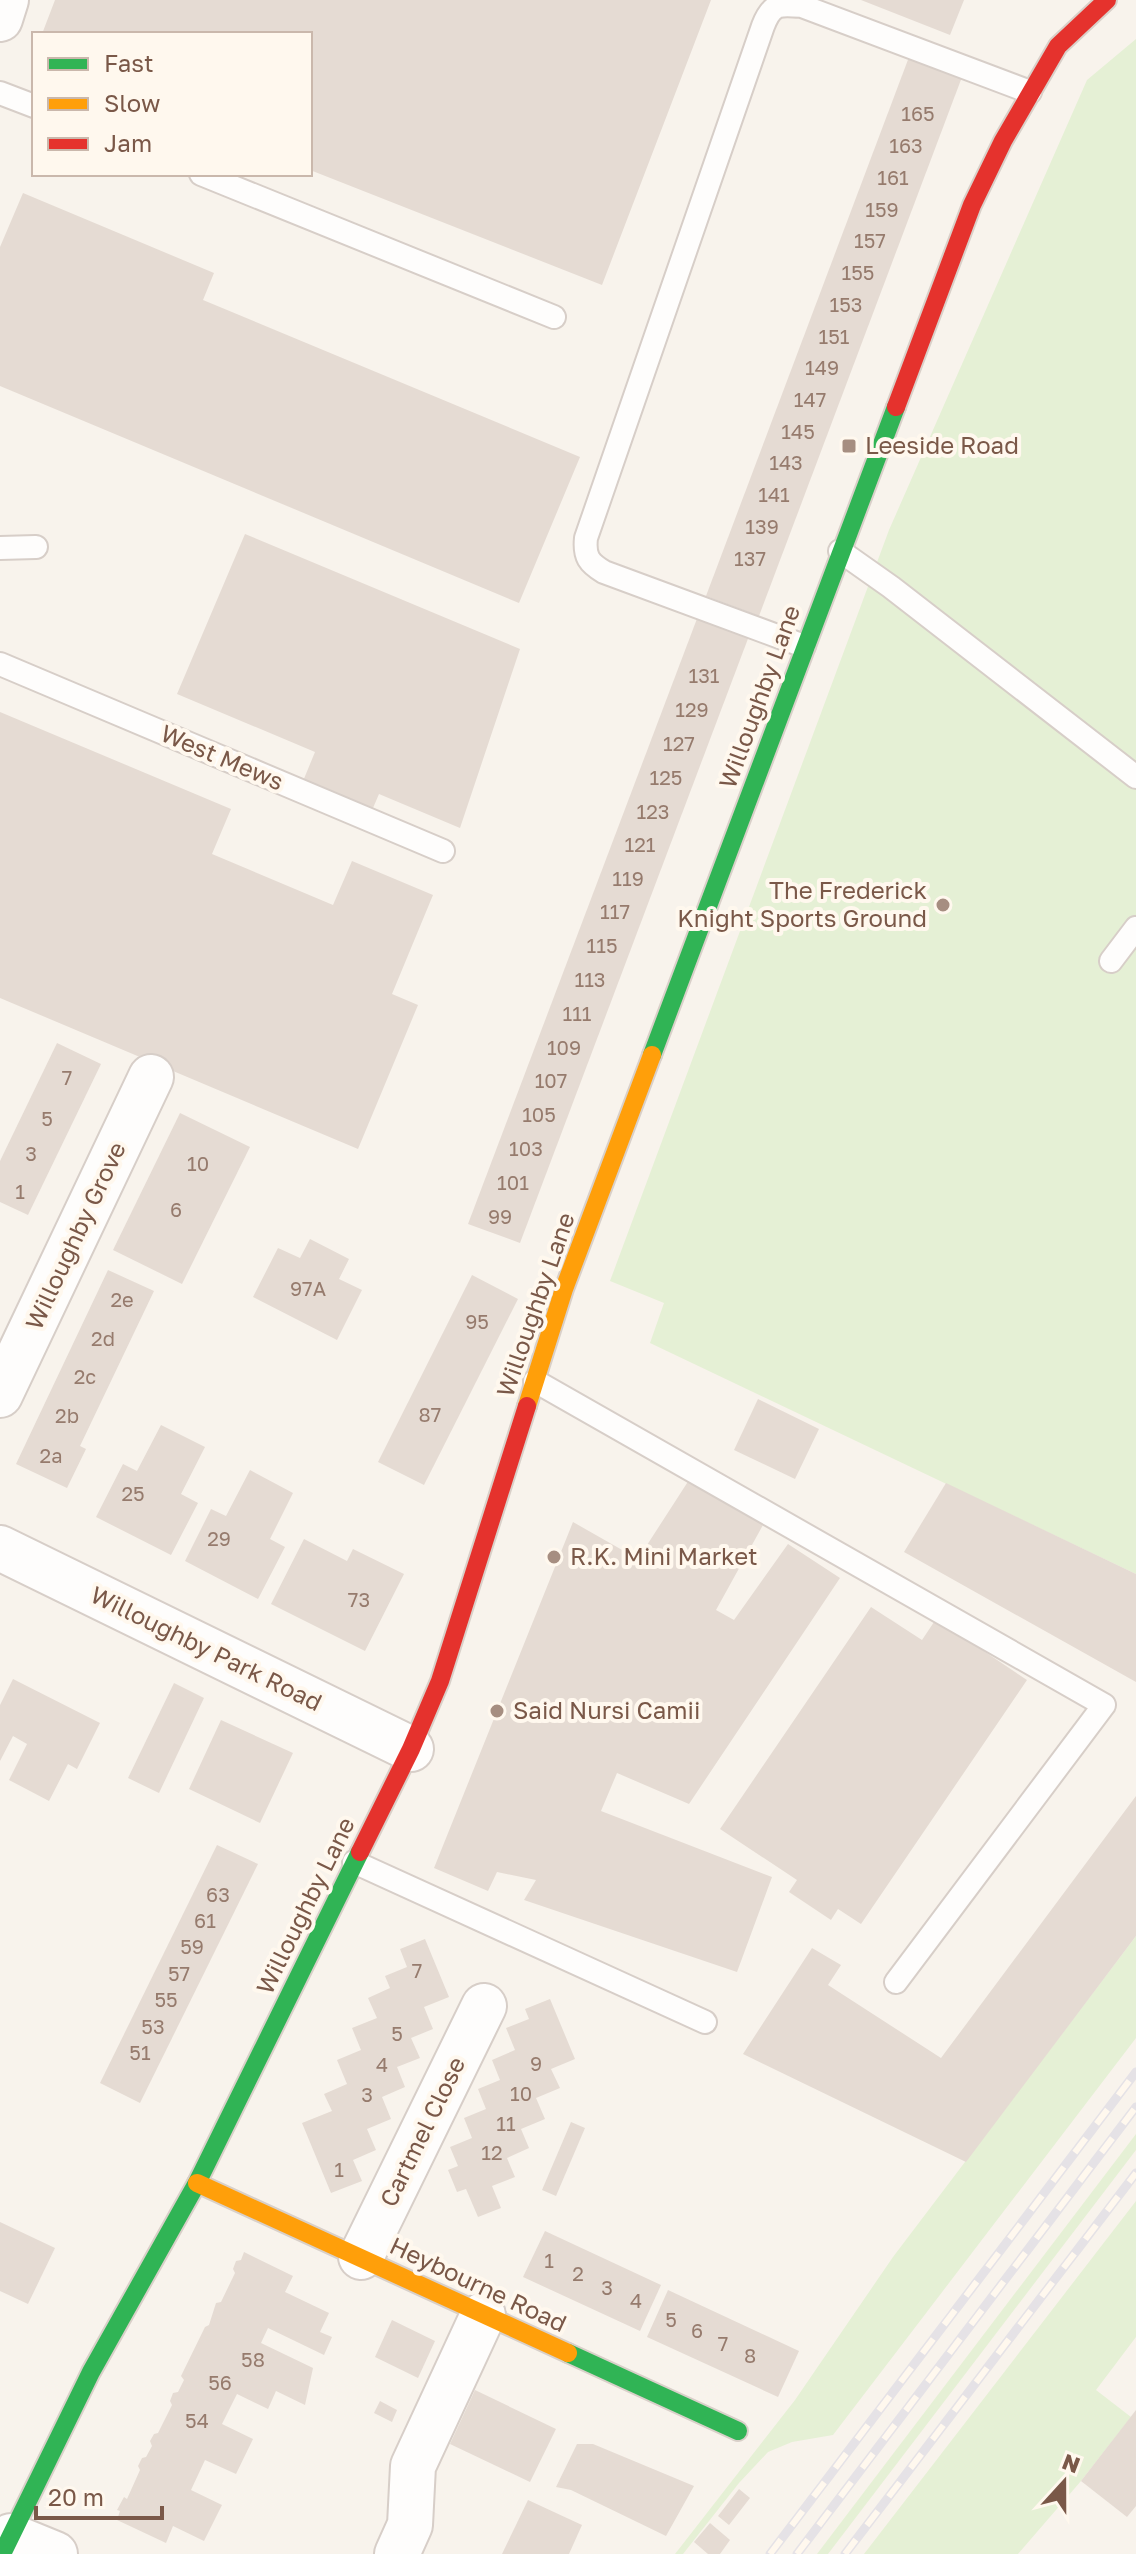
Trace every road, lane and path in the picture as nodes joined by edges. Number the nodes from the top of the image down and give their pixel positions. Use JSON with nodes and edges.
{"nodes":[{"id":1,"x":6,"y":0,"type":"edge"},
{"id":2,"x":1107,"y":0,"type":"edge"},
{"id":3,"x":1065,"y":15,"type":"dead end"},
{"id":4,"x":0,"y":19,"type":"edge"},
{"id":5,"x":1058,"y":46,"type":"junction"},
{"id":6,"x":1030,"y":92,"type":"junction"},
{"id":7,"x":0,"y":93,"type":"edge"},
{"id":8,"x":32,"y":105,"type":"edge"},
{"id":9,"x":206,"y":176,"type":"edge"},
{"id":10,"x":554,"y":317,"type":"dead end"},
{"id":11,"x":36,"y":547,"type":"dead end"},
{"id":12,"x":0,"y":548,"type":"edge"},
{"id":13,"x":840,"y":551,"type":"junction"},
{"id":14,"x":804,"y":646,"type":"junction"},
{"id":15,"x":0,"y":664,"type":"edge"},
{"id":16,"x":1136,"y":777,"type":"edge"},
{"id":17,"x":443,"y":851,"type":"dead end"},
{"id":18,"x":1136,"y":928,"type":"edge"},
{"id":19,"x":1111,"y":961,"type":"dead end"},
{"id":20,"x":151,"y":1077,"type":"dead end"},
{"id":21,"x":535,"y":1381,"type":"junction"},
{"id":22,"x":0,"y":1395,"type":"edge"},
{"id":23,"x":0,"y":1548,"type":"edge"},
{"id":24,"x":411,"y":1749,"type":"junction"},
{"id":25,"x":354,"y":1862,"type":"junction"},
{"id":26,"x":896,"y":1982,"type":"dead end"},
{"id":27,"x":484,"y":2006,"type":"dead end"},
{"id":28,"x":705,"y":2022,"type":"dead end"},
{"id":29,"x":197,"y":2183,"type":"junction"},
{"id":30,"x":361,"y":2257,"type":"junction"},
{"id":31,"x":483,"y":2315,"type":"junction"},
{"id":32,"x":738,"y":2431,"type":"dead end"},
{"id":33,"x":7,"y":2545,"type":"edge"},
{"id":34,"x":55,"y":2554,"type":"edge"},
{"id":35,"x":397,"y":2554,"type":"edge"}],
"edges":[{"from":1,"to":4,"type":"street"},
{"from":2,"to":5,"type":"street","name":"Willoughby Lane"},
{"from":3,"to":5,"type":"street","name":"Willoughby Lane"},
{"from":5,"to":6,"type":"street","name":"Willoughby Lane"},
{"from":6,"to":13,"type":"street","name":"Willoughby Lane"},
{"from":6,"to":14,"type":"lane"},
{"from":7,"to":8,"type":"lane"},
{"from":9,"to":10,"type":"lane"},
{"from":11,"to":12,"type":"lane"},
{"from":13,"to":14,"type":"street","name":"Willoughby Lane"},
{"from":13,"to":16,"type":"lane"},
{"from":14,"to":21,"type":"street","name":"Willoughby Lane"},
{"from":15,"to":17,"type":"lane","name":"West Mews"},
{"from":18,"to":19,"type":"lane"},
{"from":20,"to":22,"type":"street","name":"Willoughby Grove"},
{"from":21,"to":24,"type":"street","name":"Willoughby Lane"},
{"from":21,"to":26,"type":"lane"},
{"from":23,"to":24,"type":"street","name":"Willoughby Park Road"},
{"from":24,"to":25,"type":"street","name":"Willoughby Lane"},
{"from":25,"to":28,"type":"lane"},
{"from":25,"to":29,"type":"street","name":"Willoughby Lane"},
{"from":27,"to":30,"type":"street","name":"Cartmel Close"},
{"from":29,"to":30,"type":"street","name":"Heybourne Road"},
{"from":29,"to":33,"type":"street","name":"Willoughby Lane"},
{"from":30,"to":31,"type":"street","name":"Heybourne Road"},
{"from":31,"to":32,"type":"street","name":"Heybourne Road"},
{"from":31,"to":35,"type":"street"},
{"from":33,"to":34,"type":"street"}]}
